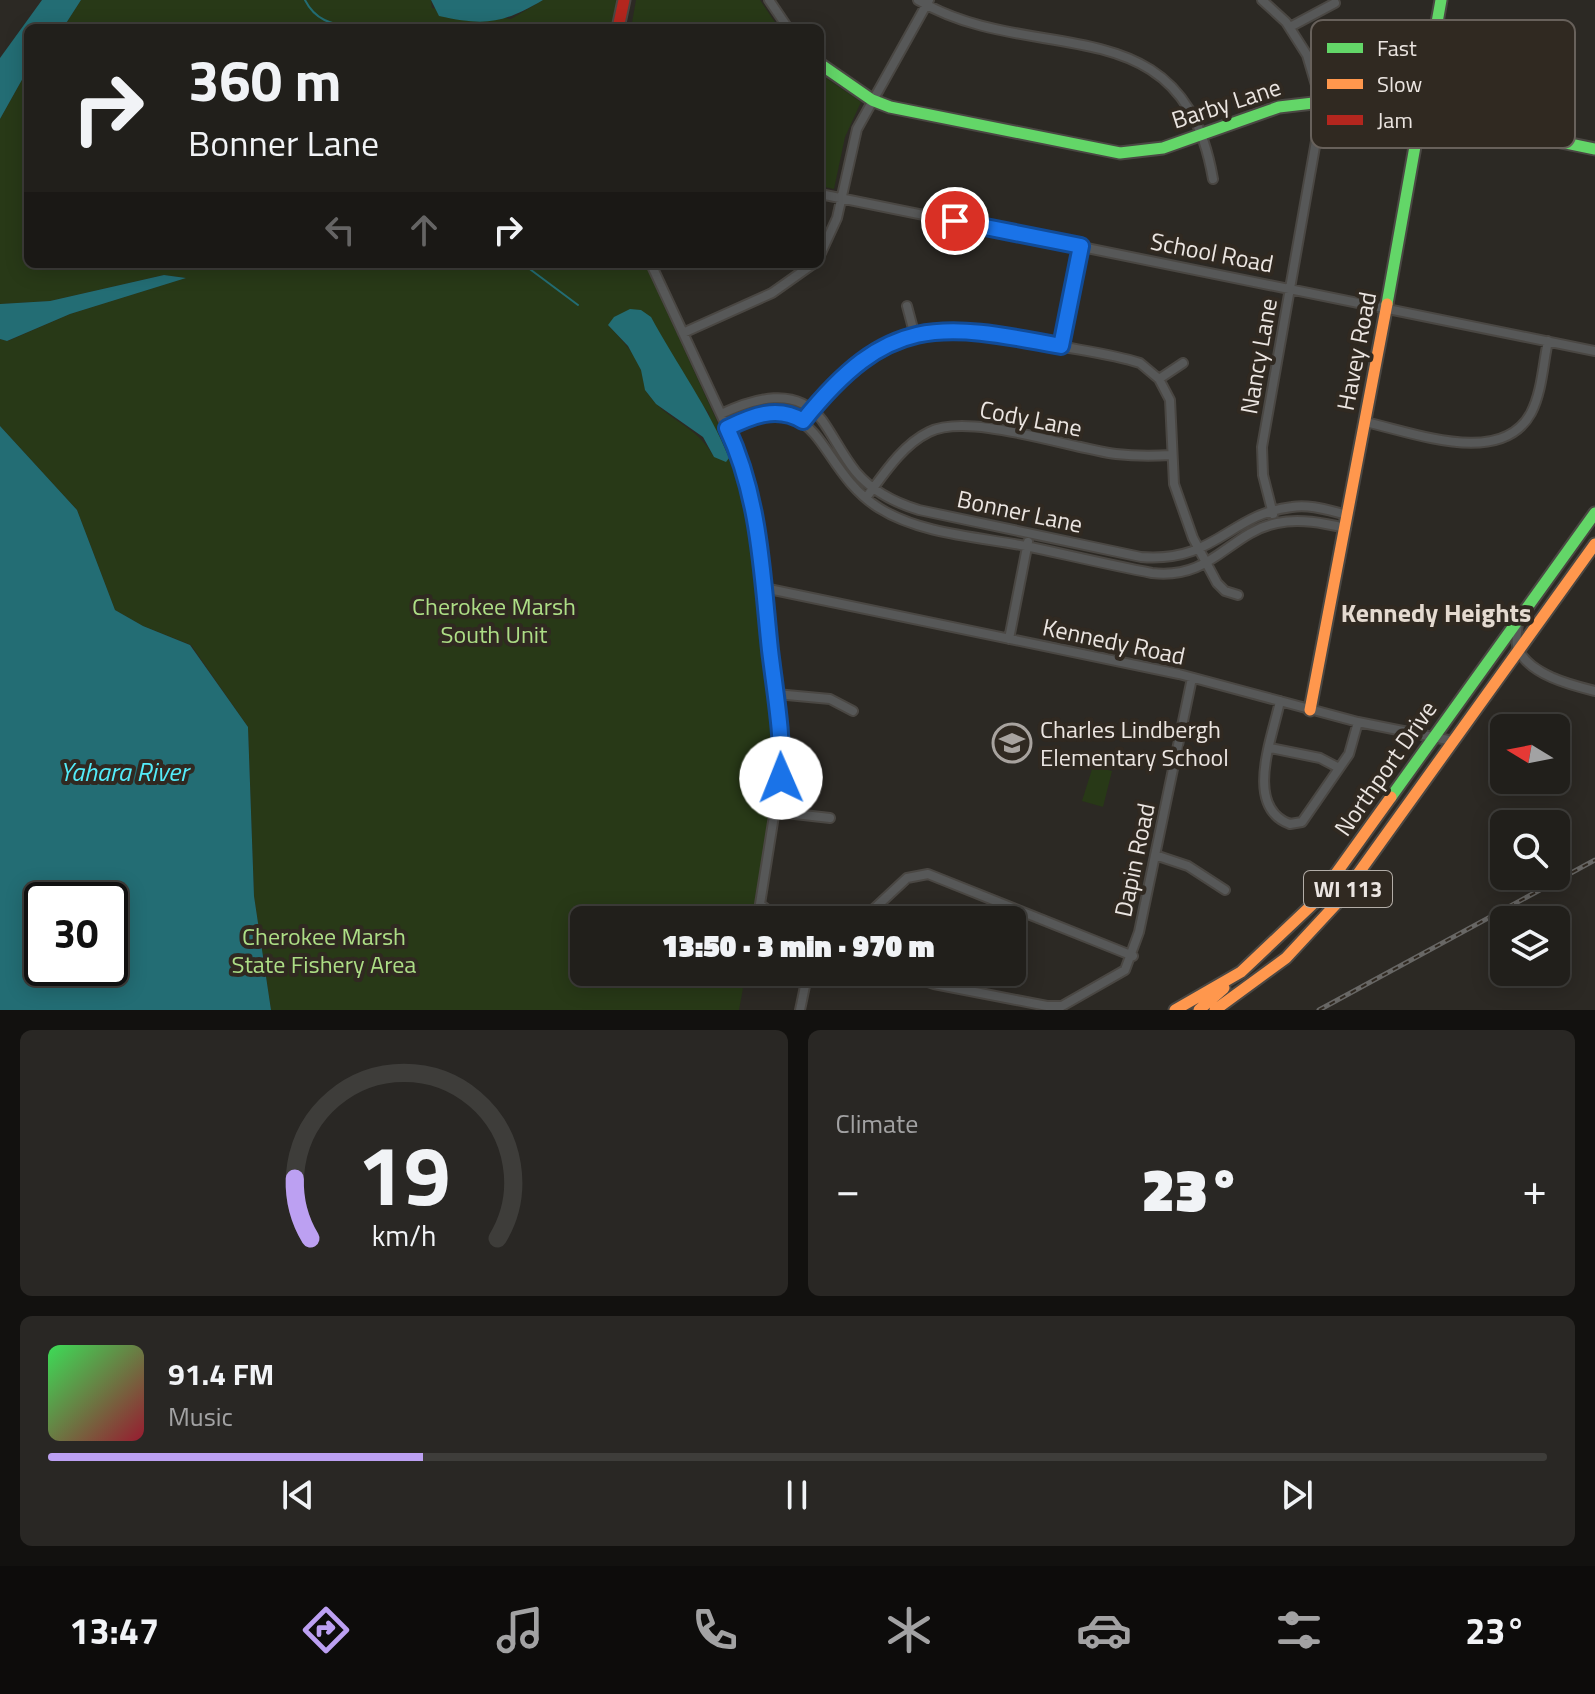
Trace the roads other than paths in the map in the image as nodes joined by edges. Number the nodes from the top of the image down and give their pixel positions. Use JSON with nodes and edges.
{"nodes":[{"id":1,"x":624,"y":0,"type":"edge"},
{"id":2,"x":769,"y":0,"type":"edge"},
{"id":3,"x":1262,"y":0,"type":"edge"},
{"id":4,"x":1441,"y":0,"type":"edge"},
{"id":5,"x":924,"y":2,"type":"edge"},
{"id":6,"x":1335,"y":3,"type":"dead end"},
{"id":7,"x":1437,"y":20,"type":"edge"},
{"id":8,"x":619,"y":24,"type":"edge"},
{"id":9,"x":785,"y":24,"type":"edge"},
{"id":10,"x":1290,"y":27,"type":"junction"},
{"id":11,"x":824,"y":67,"type":"edge"},
{"id":12,"x":1311,"y":70,"type":"edge"},
{"id":13,"x":872,"y":100,"type":"junction"},
{"id":14,"x":1311,"y":102,"type":"edge"},
{"id":15,"x":1200,"y":133,"type":"junction"},
{"id":16,"x":1575,"y":145,"type":"edge"},
{"id":17,"x":1315,"y":148,"type":"edge"},
{"id":18,"x":1414,"y":148,"type":"edge"},
{"id":19,"x":1595,"y":149,"type":"edge"},
{"id":20,"x":1213,"y":179,"type":"dead end"},
{"id":21,"x":824,"y":195,"type":"edge"},
{"id":22,"x":841,"y":199,"type":"junction"},
{"id":23,"x":824,"y":246,"type":"edge"},
{"id":24,"x":1081,"y":246,"type":"junction"},
{"id":25,"x":653,"y":268,"type":"edge"},
{"id":26,"x":807,"y":268,"type":"edge"},
{"id":27,"x":1291,"y":289,"type":"junction"},
{"id":28,"x":907,"y":306,"type":"dead end"},
{"id":29,"x":1386,"y":308,"type":"junction"},
{"id":30,"x":683,"y":333,"type":"junction"},
{"id":31,"x":915,"y":336,"type":"junction"},
{"id":32,"x":1548,"y":341,"type":"junction"},
{"id":33,"x":1061,"y":346,"type":"junction"},
{"id":34,"x":1595,"y":351,"type":"edge"},
{"id":35,"x":1183,"y":363,"type":"dead end"},
{"id":36,"x":1159,"y":379,"type":"junction"},
{"id":37,"x":812,"y":410,"type":"junction"},
{"id":38,"x":721,"y":414,"type":"junction"},
{"id":39,"x":803,"y":421,"type":"junction"},
{"id":40,"x":1365,"y":422,"type":"junction"},
{"id":41,"x":727,"y":428,"type":"junction"},
{"id":42,"x":1171,"y":455,"type":"junction"},
{"id":43,"x":874,"y":488,"type":"junction"},
{"id":44,"x":866,"y":498,"type":"junction"},
{"id":45,"x":1272,"y":511,"type":"junction"},
{"id":46,"x":1595,"y":513,"type":"edge"},
{"id":47,"x":1348,"y":515,"type":"junction"},
{"id":48,"x":1276,"y":523,"type":"junction"},
{"id":49,"x":1346,"y":528,"type":"junction"},
{"id":50,"x":1029,"y":533,"type":"junction"},
{"id":51,"x":1595,"y":544,"type":"edge"},
{"id":52,"x":1027,"y":546,"type":"junction"},
{"id":53,"x":1199,"y":551,"type":"junction"},
{"id":54,"x":1207,"y":564,"type":"junction"},
{"id":55,"x":764,"y":588,"type":"junction"},
{"id":56,"x":1238,"y":595,"type":"dead end"},
{"id":57,"x":1518,"y":620,"type":"junction"},
{"id":58,"x":1009,"y":639,"type":"junction"},
{"id":59,"x":1518,"y":649,"type":"junction"},
{"id":60,"x":1192,"y":678,"type":"junction"},
{"id":61,"x":1595,"y":691,"type":"edge"},
{"id":62,"x":776,"y":694,"type":"junction"},
{"id":63,"x":1280,"y":701,"type":"junction"},
{"id":64,"x":1310,"y":710,"type":"junction"},
{"id":65,"x":853,"y":711,"type":"dead end"},
{"id":66,"x":1358,"y":722,"type":"junction"},
{"id":67,"x":1434,"y":737,"type":"junction"},
{"id":68,"x":1453,"y":741,"type":"junction"},
{"id":69,"x":1270,"y":748,"type":"junction"},
{"id":70,"x":1339,"y":768,"type":"junction"},
{"id":71,"x":777,"y":812,"type":"junction"},
{"id":72,"x":830,"y":818,"type":"dead end"},
{"id":73,"x":1155,"y":855,"type":"junction"},
{"id":74,"x":1225,"y":890,"type":"dead end"},
{"id":75,"x":762,"y":906,"type":"edge"},
{"id":76,"x":877,"y":906,"type":"edge"},
{"id":77,"x":1008,"y":906,"type":"edge"},
{"id":78,"x":1026,"y":913,"type":"edge"},
{"id":79,"x":1133,"y":956,"type":"junction"},
{"id":80,"x":1241,"y":972,"type":"junction"},
{"id":81,"x":805,"y":986,"type":"dead end"},
{"id":82,"x":945,"y":986,"type":"edge"},
{"id":83,"x":800,"y":1010,"type":"edge"},
{"id":84,"x":1175,"y":1010,"type":"edge"},
{"id":85,"x":1199,"y":1010,"type":"edge"},
{"id":86,"x":1215,"y":1010,"type":"edge"}],
"edges":[{"from":1,"to":8,"type":"street"},
{"from":2,"to":9,"type":"street"},
{"from":3,"to":10,"type":"street","name":"Nancy Lane"},
{"from":4,"to":7,"type":"street","name":"Havey Road"},
{"from":5,"to":13,"type":"street"},
{"from":5,"to":15,"type":"street"},
{"from":6,"to":10,"type":"street"},
{"from":10,"to":12,"type":"street","name":"Nancy Lane"},
{"from":11,"to":13,"type":"street","name":"Barby Lane"},
{"from":13,"to":15,"type":"street","name":"Barby Lane"},
{"from":13,"to":22,"type":"street"},
{"from":14,"to":15,"type":"street","name":"Barby Lane"},
{"from":15,"to":20,"type":"street"},
{"from":16,"to":19,"type":"street","name":"Barby Lane"},
{"from":17,"to":27,"type":"street","name":"Nancy Lane"},
{"from":18,"to":29,"type":"street","name":"Havey Road"},
{"from":21,"to":22,"type":"street","name":"School Road"},
{"from":22,"to":23,"type":"street"},
{"from":22,"to":24,"type":"street","name":"School Road"},
{"from":24,"to":27,"type":"street","name":"School Road"},
{"from":24,"to":33,"type":"street"},
{"from":25,"to":30,"type":"street"},
{"from":26,"to":30,"type":"street"},
{"from":27,"to":29,"type":"street","name":"School Road"},
{"from":27,"to":45,"type":"street","name":"Nancy Lane"},
{"from":28,"to":31,"type":"street"},
{"from":29,"to":32,"type":"street","name":"School Road"},
{"from":29,"to":40,"type":"street","name":"Havey Road"},
{"from":30,"to":38,"type":"street"},
{"from":31,"to":33,"type":"street"},
{"from":31,"to":37,"type":"street"},
{"from":32,"to":34,"type":"street","name":"School Road"},
{"from":32,"to":40,"type":"street"},
{"from":33,"to":36,"type":"street"},
{"from":35,"to":36,"type":"street"},
{"from":36,"to":42,"type":"street"},
{"from":37,"to":38,"type":"street"},
{"from":37,"to":39,"type":"street"},
{"from":37,"to":43,"type":"street","name":"Bonner Lane"},
{"from":38,"to":41,"type":"street"},
{"from":39,"to":41,"type":"street"},
{"from":39,"to":44,"type":"street","name":"Bonner Lane"},
{"from":40,"to":47,"type":"street","name":"Havey Road"},
{"from":41,"to":55,"type":"street"},
{"from":42,"to":43,"type":"street","name":"Cody Lane"},
{"from":42,"to":53,"type":"street"},
{"from":43,"to":44,"type":"street","name":"Cody Lane"},
{"from":43,"to":50,"type":"street","name":"Bonner Lane"},
{"from":44,"to":52,"type":"street","name":"Bonner Lane"},
{"from":45,"to":47,"type":"street","name":"Bonner Lane"},
{"from":45,"to":48,"type":"street","name":"Nancy Lane"},
{"from":45,"to":53,"type":"street","name":"Bonner Lane"},
{"from":46,"to":57,"type":"street","name":"Northport Drive","number":"WI 113"},
{"from":47,"to":49,"type":"street","name":"Havey Road"},
{"from":48,"to":49,"type":"street","name":"Bonner Lane"},
{"from":48,"to":54,"type":"street","name":"Bonner Lane"},
{"from":49,"to":64,"type":"street","name":"Havey Road"},
{"from":50,"to":52,"type":"street"},
{"from":50,"to":53,"type":"street","name":"Bonner Lane"},
{"from":51,"to":59,"type":"street","name":"Northport Drive","number":"WI 113"},
{"from":52,"to":54,"type":"street","name":"Bonner Lane"},
{"from":52,"to":58,"type":"street"},
{"from":53,"to":54,"type":"street"},
{"from":54,"to":56,"type":"street"},
{"from":55,"to":58,"type":"street","name":"Kennedy Road"},
{"from":55,"to":62,"type":"street"},
{"from":57,"to":59,"type":"street"},
{"from":57,"to":67,"type":"street","name":"Northport Drive","number":"WI 113"},
{"from":58,"to":60,"type":"street","name":"Kennedy Road"},
{"from":59,"to":61,"type":"street"},
{"from":59,"to":68,"type":"street","name":"Northport Drive","number":"WI 113"},
{"from":60,"to":63,"type":"street","name":"Kennedy Road"},
{"from":60,"to":73,"type":"street","name":"Dapin Road"},
{"from":62,"to":65,"type":"street"},
{"from":62,"to":71,"type":"street"},
{"from":63,"to":64,"type":"street","name":"Kennedy Road"},
{"from":63,"to":69,"type":"street"},
{"from":64,"to":66,"type":"street","name":"Kennedy Road"},
{"from":66,"to":67,"type":"street","name":"Kennedy Road"},
{"from":66,"to":70,"type":"street"},
{"from":67,"to":68,"type":"street","name":"Kennedy Road"},
{"from":67,"to":80,"type":"street","name":"Northport Drive","number":"WI 113"},
{"from":68,"to":86,"type":"street","name":"Northport Drive","number":"WI 113"},
{"from":69,"to":70,"type":"street"},
{"from":69,"to":70,"type":"street"},
{"from":71,"to":72,"type":"street"},
{"from":71,"to":75,"type":"street"},
{"from":73,"to":74,"type":"street"},
{"from":73,"to":79,"type":"street","name":"Dapin Road"},
{"from":76,"to":77,"type":"street"},
{"from":78,"to":79,"type":"street"},
{"from":79,"to":82,"type":"street"},
{"from":80,"to":84,"type":"street","name":"Northport Drive","number":"WI 113"},
{"from":80,"to":85,"type":"street"},
{"from":81,"to":83,"type":"street"}]}
